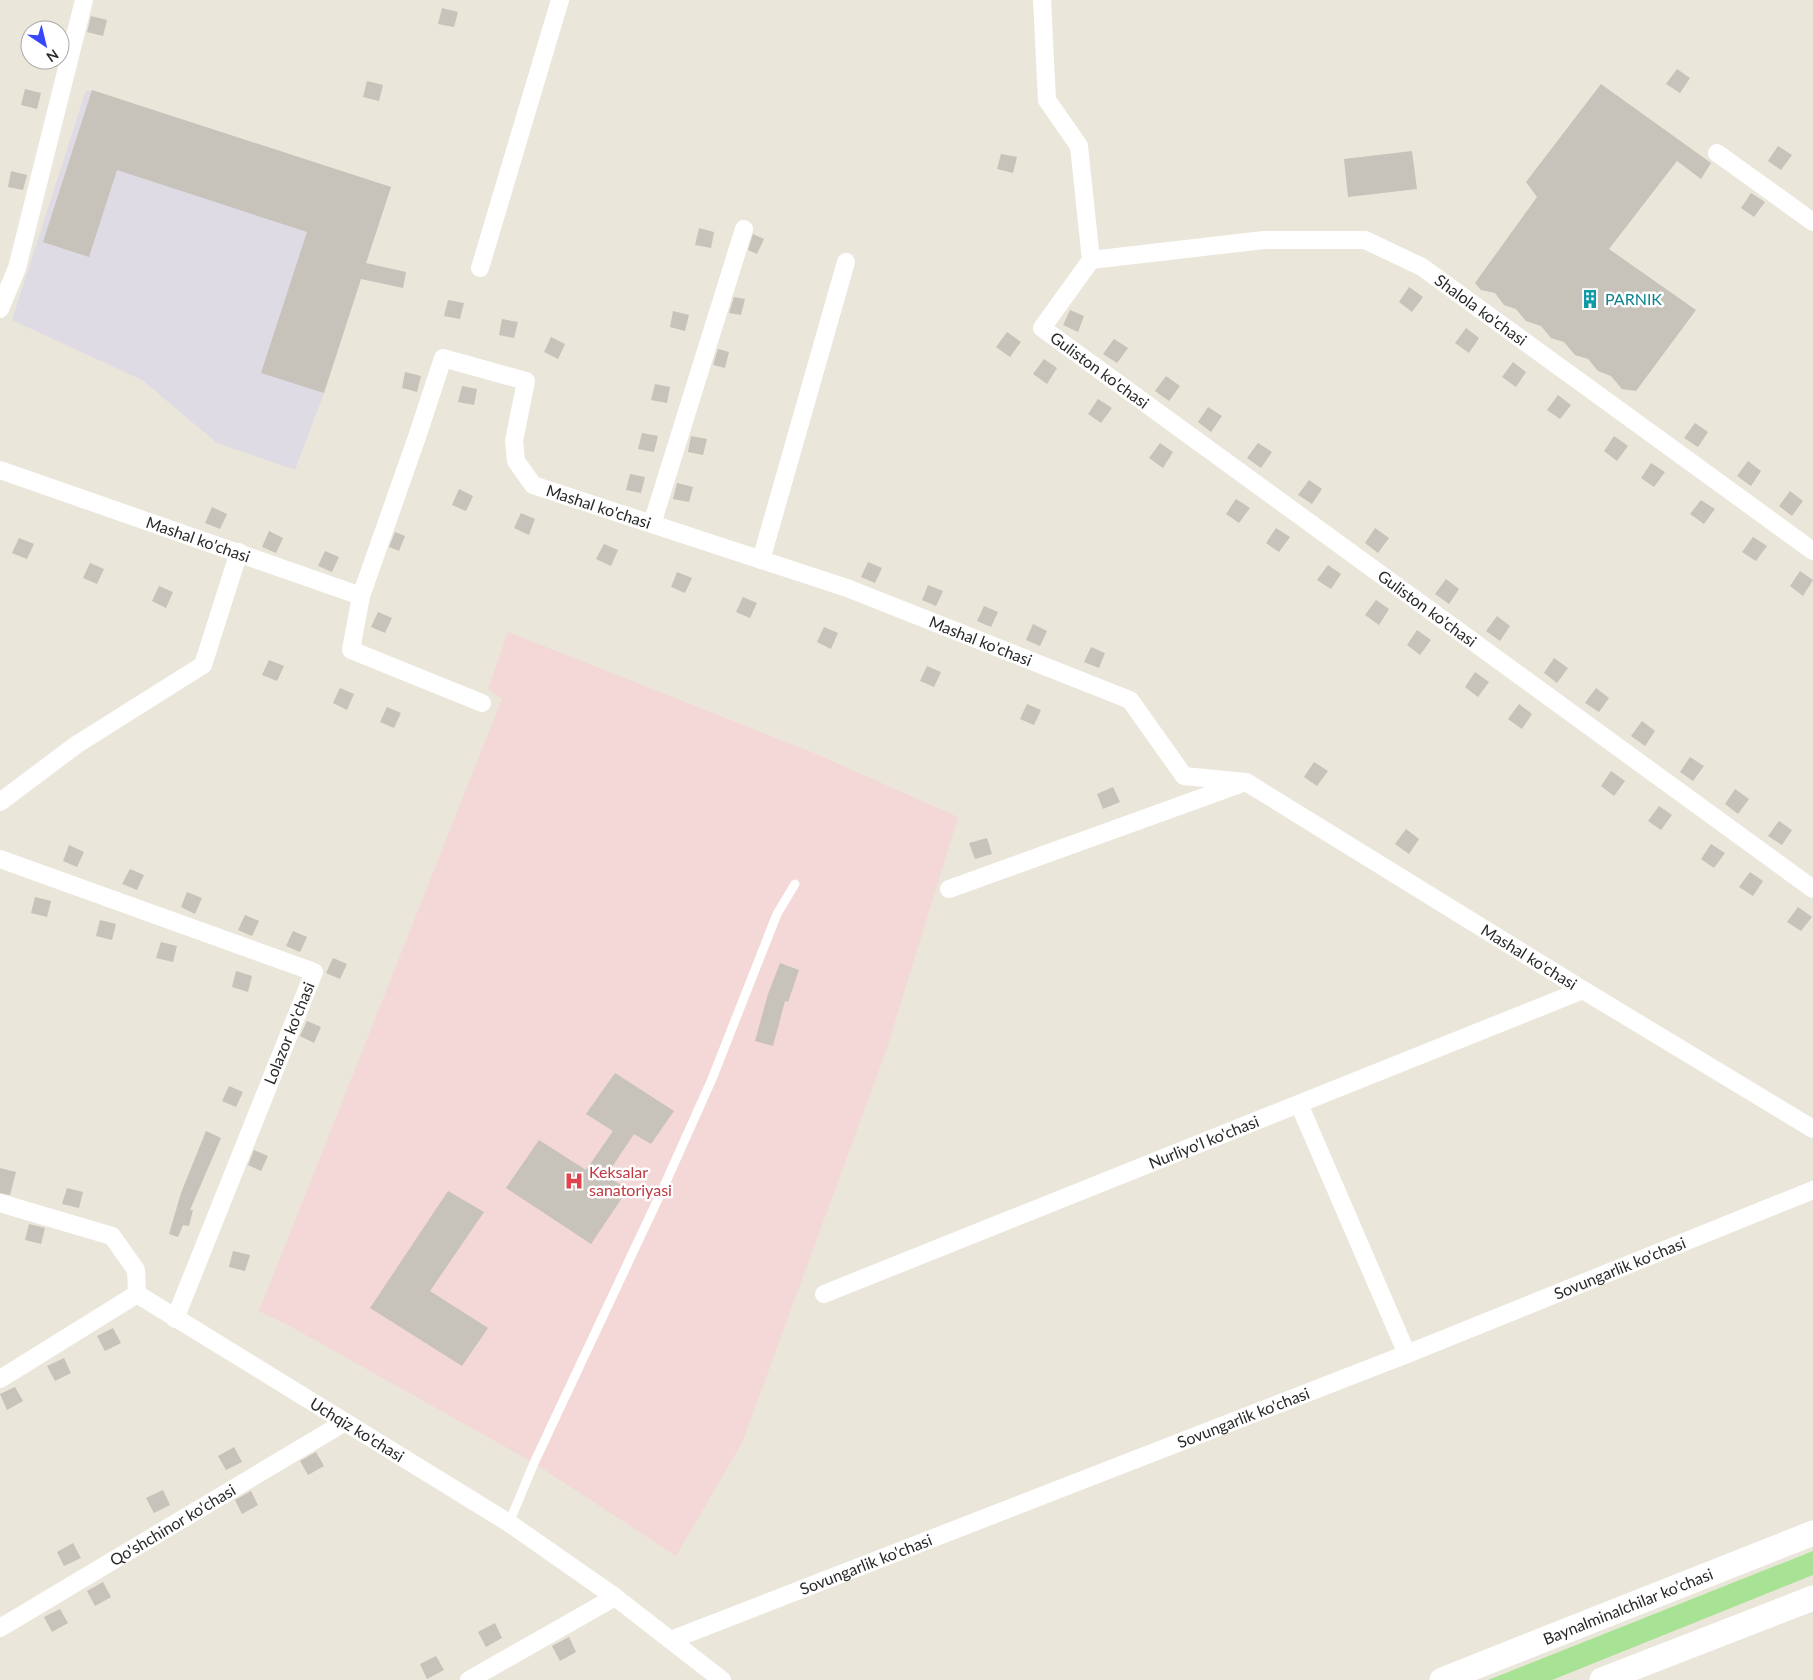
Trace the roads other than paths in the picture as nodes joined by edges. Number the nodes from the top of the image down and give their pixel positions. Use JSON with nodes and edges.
{"nodes":[{"id":1,"x":84,"y":0,"type":"edge"},
{"id":2,"x":560,"y":0,"type":"edge"},
{"id":3,"x":1042,"y":0,"type":"edge"},
{"id":4,"x":1717,"y":153,"type":"dead end"},
{"id":5,"x":1813,"y":222,"type":"edge"},
{"id":6,"x":744,"y":229,"type":"dead end"},
{"id":7,"x":1091,"y":260,"type":"junction"},
{"id":8,"x":846,"y":262,"type":"dead end"},
{"id":9,"x":480,"y":268,"type":"dead end"},
{"id":10,"x":0,"y":309,"type":"edge"},
{"id":11,"x":0,"y":470,"type":"edge"},
{"id":12,"x":652,"y":524,"type":"junction"},
{"id":13,"x":1813,"y":551,"type":"edge"},
{"id":14,"x":239,"y":552,"type":"junction"},
{"id":15,"x":761,"y":560,"type":"junction"},
{"id":16,"x":360,"y":596,"type":"junction"},
{"id":17,"x":482,"y":703,"type":"dead end"},
{"id":18,"x":1246,"y":782,"type":"junction"},
{"id":19,"x":0,"y":802,"type":"edge"},
{"id":20,"x":0,"y":859,"type":"edge"},
{"id":21,"x":795,"y":884,"type":"dead end"},
{"id":22,"x":949,"y":889,"type":"dead end"},
{"id":23,"x":1813,"y":889,"type":"edge"},
{"id":24,"x":1583,"y":990,"type":"junction"},
{"id":25,"x":1300,"y":1104,"type":"junction"},
{"id":26,"x":1813,"y":1129,"type":"edge"},
{"id":27,"x":1813,"y":1190,"type":"edge"},
{"id":28,"x":0,"y":1203,"type":"edge"},
{"id":29,"x":137,"y":1294,"type":"junction"},
{"id":30,"x":824,"y":1294,"type":"dead end"},
{"id":31,"x":175,"y":1319,"type":"junction"},
{"id":32,"x":1407,"y":1354,"type":"junction"},
{"id":33,"x":4,"y":1374,"type":"edge"},
{"id":34,"x":345,"y":1422,"type":"junction"},
{"id":35,"x":510,"y":1523,"type":"junction"},
{"id":36,"x":1813,"y":1533,"type":"edge"},
{"id":37,"x":615,"y":1597,"type":"junction"},
{"id":38,"x":1813,"y":1598,"type":"edge"},
{"id":39,"x":0,"y":1628,"type":"edge"},
{"id":40,"x":671,"y":1640,"type":"junction"},
{"id":41,"x":469,"y":1680,"type":"edge"},
{"id":42,"x":722,"y":1680,"type":"edge"},
{"id":43,"x":1442,"y":1680,"type":"edge"},
{"id":44,"x":1602,"y":1680,"type":"edge"}],
"edges":[{"from":1,"to":10,"type":"street"},
{"from":2,"to":9,"type":"street"},
{"from":3,"to":7,"type":"street"},
{"from":4,"to":5,"type":"street"},
{"from":6,"to":12,"type":"street"},
{"from":7,"to":13,"type":"street","name":"Shalola ko'chasi"},
{"from":7,"to":23,"type":"street","name":"Guliston ko'chasi"},
{"from":8,"to":15,"type":"street"},
{"from":11,"to":14,"type":"street","name":"Mashal ko'chasi"},
{"from":12,"to":15,"type":"street","name":"Mashal ko'chasi"},
{"from":12,"to":16,"type":"street","name":"Mashal ko'chasi"},
{"from":14,"to":16,"type":"street","name":"Mashal ko'chasi"},
{"from":14,"to":19,"type":"street"},
{"from":15,"to":18,"type":"street","name":"Mashal ko'chasi"},
{"from":16,"to":17,"type":"street"},
{"from":18,"to":22,"type":"street"},
{"from":18,"to":24,"type":"street","name":"Mashal ko'chasi"},
{"from":20,"to":31,"type":"street","name":"Lolazor ko'chasi"},
{"from":21,"to":35,"type":"lane"},
{"from":24,"to":25,"type":"street","name":"Nurliyo'l ko'chasi"},
{"from":24,"to":26,"type":"street","name":"Mashal ko'chasi"},
{"from":25,"to":30,"type":"street","name":"Nurliyo'l ko'chasi"},
{"from":25,"to":32,"type":"street"},
{"from":27,"to":32,"type":"street","name":"Sovungarlik ko'chasi"},
{"from":28,"to":29,"type":"street"},
{"from":29,"to":31,"type":"street","name":"Uchqiz ko'chasi"},
{"from":29,"to":33,"type":"street"},
{"from":31,"to":34,"type":"street","name":"Uchqiz ko'chasi"},
{"from":32,"to":40,"type":"street","name":"Sovungarlik ko'chasi"},
{"from":34,"to":35,"type":"street","name":"Uchqiz ko'chasi"},
{"from":34,"to":39,"type":"street","name":"Qo'shchinor ko'chasi"},
{"from":35,"to":37,"type":"street","name":"Uchqiz ko'chasi"},
{"from":36,"to":43,"type":"main road","name":"Baynalminalchilar ko’chasi"},
{"from":37,"to":40,"type":"street","name":"Uchqiz ko'chasi"},
{"from":37,"to":41,"type":"street"},
{"from":38,"to":44,"type":"main road"},
{"from":40,"to":42,"type":"street","name":"Uchqiz ko'chasi"}]}
